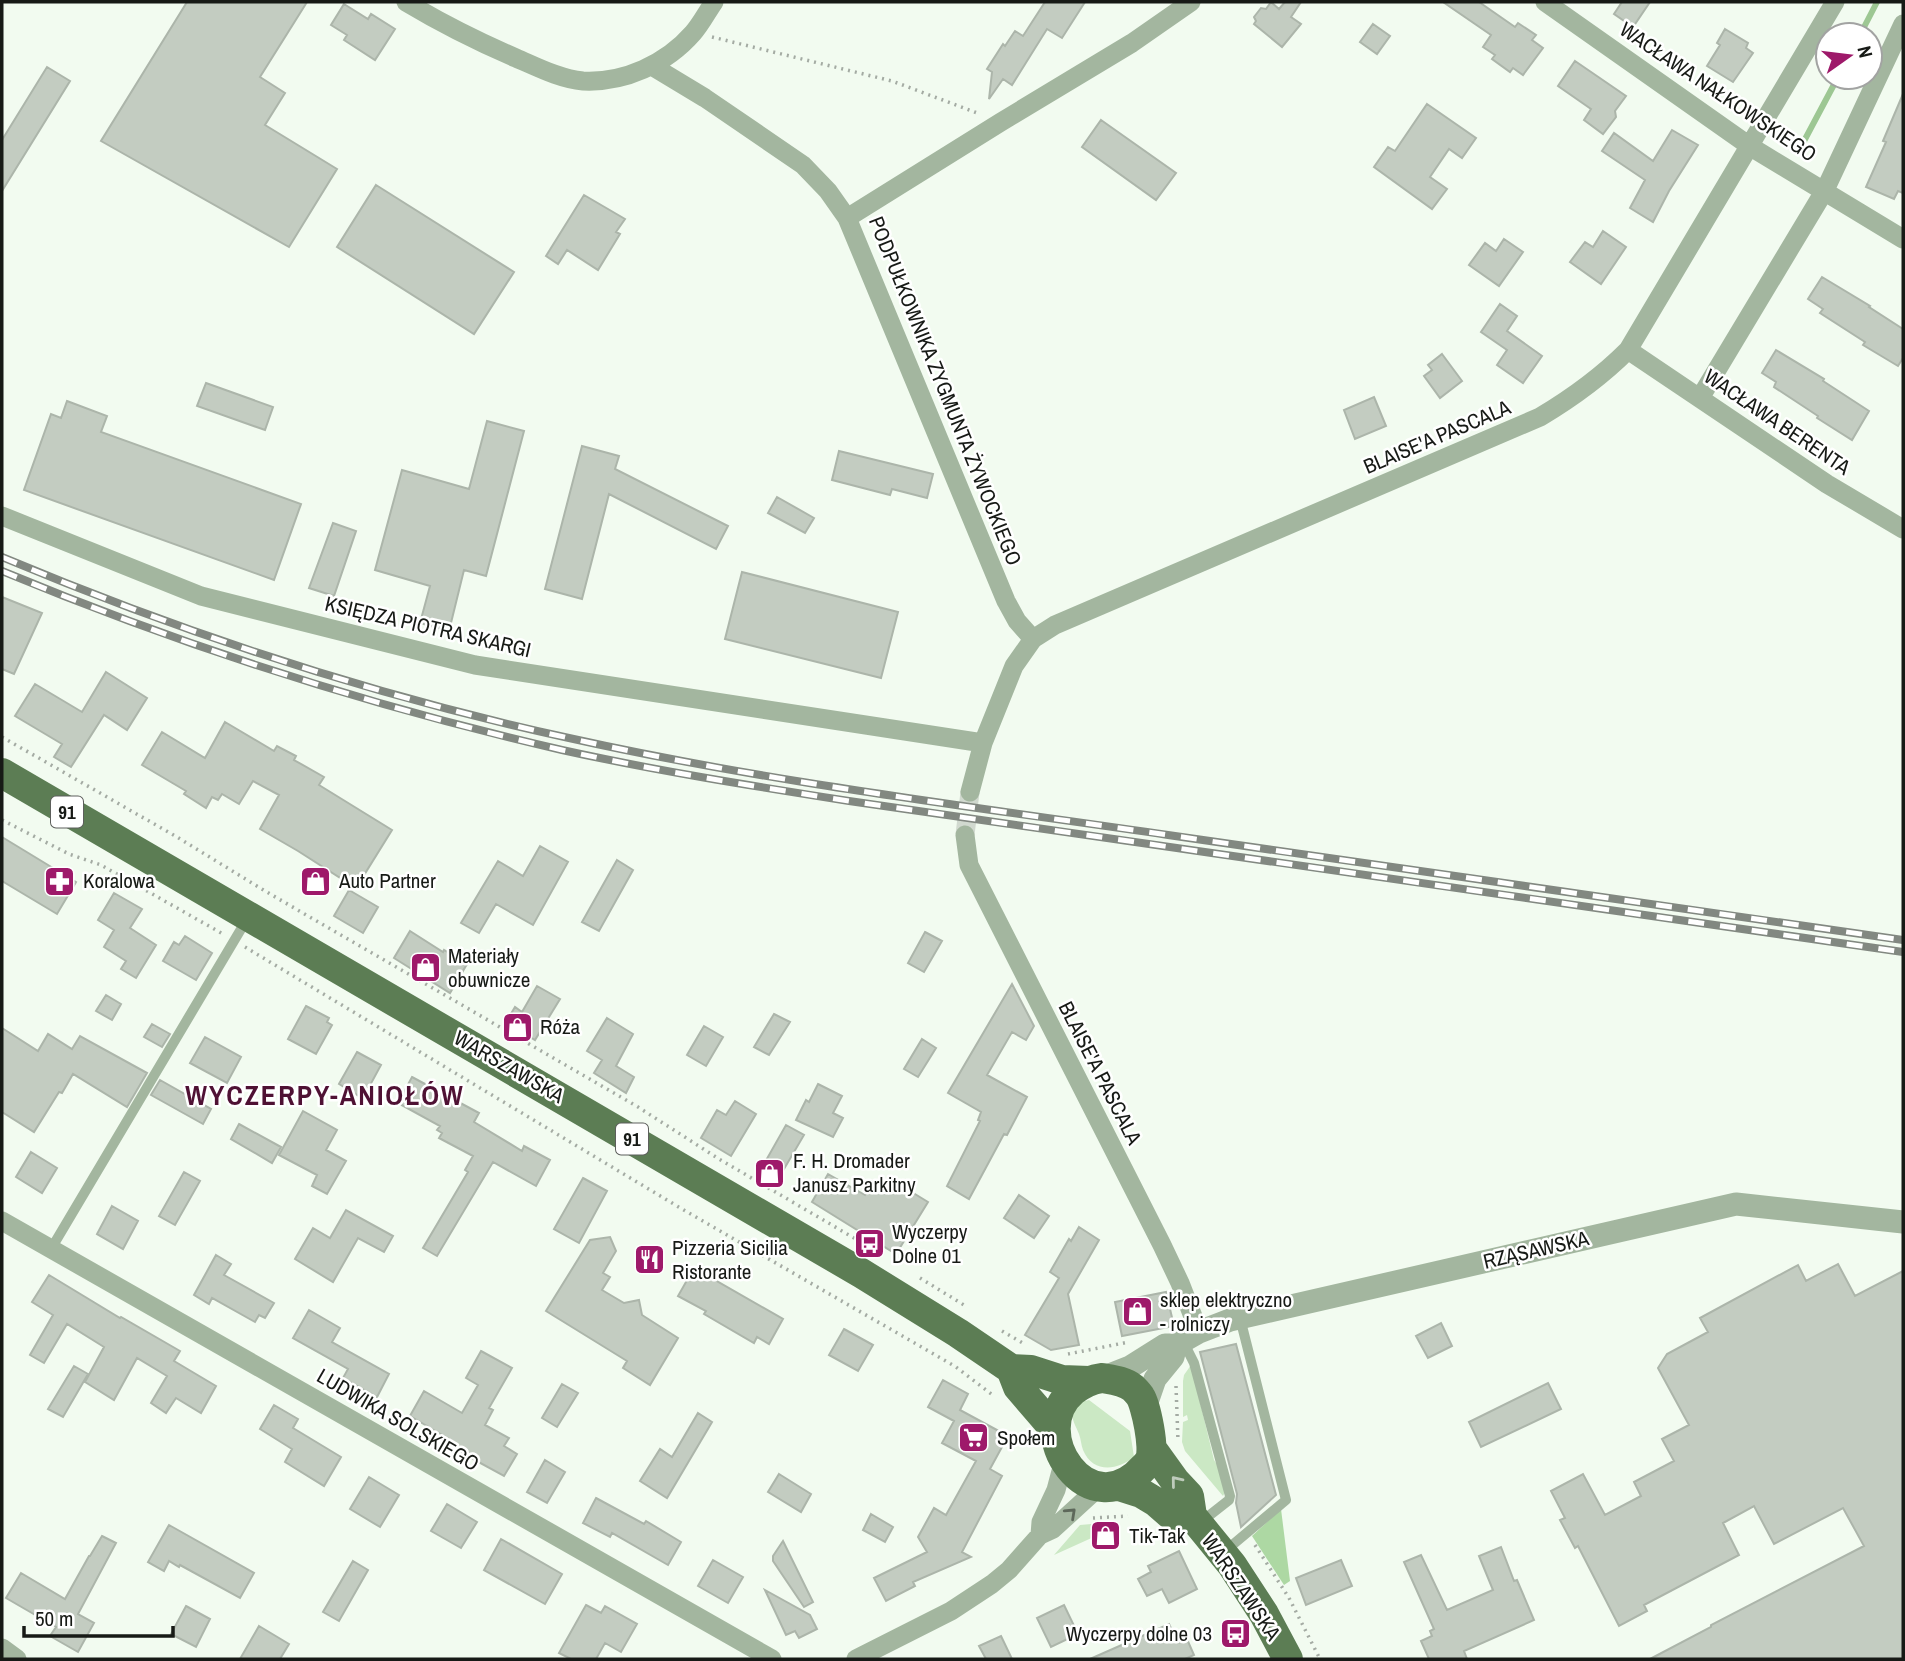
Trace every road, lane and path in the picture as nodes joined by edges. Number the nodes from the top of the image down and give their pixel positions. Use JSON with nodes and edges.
{"nodes":[{"id":1,"x":406,"y":2,"type":"edge"},
{"id":2,"x":714,"y":2,"type":"edge"},
{"id":3,"x":1191,"y":2,"type":"edge"},
{"id":4,"x":1545,"y":2,"type":"edge"},
{"id":5,"x":1835,"y":2,"type":"edge"},
{"id":6,"x":1903,"y":24,"type":"edge"},
{"id":7,"x":693,"y":32,"type":"junction"},
{"id":8,"x":652,"y":66,"type":"junction"},
{"id":9,"x":1001,"y":122,"type":"junction"},
{"id":10,"x":1751,"y":147,"type":"junction"},
{"id":11,"x":1825,"y":190,"type":"junction"},
{"id":12,"x":847,"y":218,"type":"junction"},
{"id":13,"x":1903,"y":239,"type":"edge"},
{"id":14,"x":1628,"y":350,"type":"junction"},
{"id":15,"x":1700,"y":398,"type":"junction"},
{"id":16,"x":2,"y":516,"type":"edge"},
{"id":17,"x":1903,"y":529,"type":"edge"},
{"id":18,"x":1033,"y":639,"type":"junction"},
{"id":19,"x":2,"y":737,"type":"edge"},
{"id":20,"x":983,"y":743,"type":"junction"},
{"id":21,"x":2,"y":774,"type":"edge"},
{"id":22,"x":970,"y":792,"type":"tunnel mouth"},
{"id":23,"x":2,"y":820,"type":"edge"},
{"id":24,"x":965,"y":835,"type":"tunnel mouth"},
{"id":25,"x":241,"y":928,"type":"junction"},
{"id":26,"x":2,"y":1221,"type":"edge"},
{"id":27,"x":1903,"y":1222,"type":"edge"},
{"id":28,"x":869,"y":1247,"type":"dead end"},
{"id":29,"x":51,"y":1249,"type":"junction"},
{"id":30,"x":910,"y":1272,"type":"dead end"},
{"id":31,"x":971,"y":1310,"type":"dead end"},
{"id":32,"x":1240,"y":1318,"type":"junction"},
{"id":33,"x":1001,"y":1330,"type":"dead end"},
{"id":34,"x":1186,"y":1339,"type":"junction"},
{"id":35,"x":1140,"y":1340,"type":"dead end"},
{"id":36,"x":1032,"y":1349,"type":"dead end"},
{"id":37,"x":1056,"y":1356,"type":"dead end"},
{"id":38,"x":1011,"y":1369,"type":"junction"},
{"id":39,"x":1096,"y":1379,"type":"junction"},
{"id":40,"x":1173,"y":1379,"type":"dead end"},
{"id":41,"x":998,"y":1400,"type":"dead end"},
{"id":42,"x":1145,"y":1408,"type":"junction"},
{"id":43,"x":1055,"y":1430,"type":"junction"},
{"id":44,"x":1166,"y":1448,"type":"junction"},
{"id":45,"x":1064,"y":1460,"type":"junction"},
{"id":46,"x":1109,"y":1486,"type":"junction"},
{"id":47,"x":1128,"y":1516,"type":"dead end"},
{"id":48,"x":1087,"y":1519,"type":"dead end"},
{"id":49,"x":1195,"y":1520,"type":"junction"},
{"id":50,"x":1247,"y":1533,"type":"junction"},
{"id":51,"x":1040,"y":1535,"type":"junction"},
{"id":52,"x":1223,"y":1553,"type":"junction"},
{"id":53,"x":2,"y":1648,"type":"edge"},
{"id":54,"x":17,"y":1659,"type":"edge"},
{"id":55,"x":772,"y":1659,"type":"edge"},
{"id":56,"x":856,"y":1659,"type":"edge"},
{"id":57,"x":1288,"y":1659,"type":"edge"},
{"id":58,"x":1320,"y":1659,"type":"edge"}],
"edges":[{"from":1,"to":8,"type":"street"},
{"from":2,"to":7,"type":"street"},
{"from":3,"to":9,"type":"street","name":"PODPUŁKOWNIKA ZYGMUNTA ŻYWOCKIEGO"},
{"from":4,"to":10,"type":"street","name":"WACŁAWA NAŁKOWSKIEGO"},
{"from":5,"to":10,"type":"street","name":"BLAISE'A PASCALA"},
{"from":6,"to":11,"type":"street"},
{"from":7,"to":8,"type":"street"},
{"from":7,"to":9,"type":"path"},
{"from":8,"to":12,"type":"street"},
{"from":9,"to":12,"type":"street","name":"PODPUŁKOWNIKA ZYGMUNTA ŻYWOCKIEGO"},
{"from":10,"to":11,"type":"street","name":"WACŁAWA NAŁKOWSKIEGO"},
{"from":10,"to":14,"type":"street","name":"BLAISE'A PASCALA"},
{"from":11,"to":13,"type":"street","name":"WACŁAWA NAŁKOWSKIEGO"},
{"from":11,"to":15,"type":"street"},
{"from":12,"to":18,"type":"street","name":"PODPUŁKOWNIKA ZYGMUNTA ŻYWOCKIEGO"},
{"from":14,"to":15,"type":"street","name":"WACŁAWA BERENTA"},
{"from":14,"to":18,"type":"street","name":"BLAISE'A PASCALA"},
{"from":15,"to":17,"type":"street","name":"WACŁAWA BERENTA"},
{"from":16,"to":20,"type":"street","name":"KSIĘDZA PIOTRA SKARGI"},
{"from":18,"to":20,"type":"street","name":"BLAISE'A PASCALA"},
{"from":19,"to":28,"type":"path"},
{"from":20,"to":22,"type":"street","name":"BLAISE'A PASCALA"},
{"from":21,"to":25,"type":"main road","name":"WARSZAWSKA","number":"91"},
{"from":23,"to":25,"type":"path"},
{"from":24,"to":34,"type":"street","name":"BLAISE'A PASCALA"},
{"from":25,"to":29,"type":"lane"},
{"from":25,"to":38,"type":"main road","name":"WARSZAWSKA","number":"91"},
{"from":25,"to":41,"type":"path"},
{"from":26,"to":29,"type":"street","name":"LUDWIKA SOLSKIEGO"},
{"from":27,"to":32,"type":"street","name":"RZĄSAWSKA"},
{"from":29,"to":55,"type":"street","name":"LUDWIKA SOLSKIEGO"},
{"from":30,"to":31,"type":"path"},
{"from":32,"to":34,"type":"street","name":"RZĄSAWSKA"},
{"from":32,"to":50,"type":"lane"},
{"from":33,"to":36,"type":"path"},
{"from":34,"to":39,"type":"street","name":"RZĄSAWSKA"},
{"from":34,"to":42,"type":"street"},
{"from":34,"to":49,"type":"lane"},
{"from":35,"to":37,"type":"path"},
{"from":38,"to":39,"type":"main road","name":"WARSZAWSKA","number":"91"},
{"from":38,"to":43,"type":"main road","name":"WARSZAWSKA","number":"91"},
{"from":39,"to":42,"type":"main road","number":"91"},
{"from":39,"to":43,"type":"main road"},
{"from":40,"to":44,"type":"path"},
{"from":42,"to":44,"type":"main road"},
{"from":43,"to":45,"type":"main road","number":"91"},
{"from":44,"to":46,"type":"main road"},
{"from":49,"to":44,"type":"main road","name":"WARSZAWSKA","one_way":true},
{"from":45,"to":46,"type":"main road","number":"91"},
{"from":45,"to":51,"type":"street"},
{"from":46,"to":49,"type":"main road","name":"WARSZAWSKA","number":"91"},
{"from":51,"to":46,"type":"street","one_way":true},
{"from":47,"to":48,"type":"path"},
{"from":49,"to":52,"type":"main road","name":"WARSZAWSKA"},
{"from":50,"to":52,"type":"lane"},
{"from":50,"to":58,"type":"path"},
{"from":51,"to":56,"type":"street"},
{"from":52,"to":57,"type":"main road","name":"WARSZAWSKA"},
{"from":53,"to":54,"type":"street"}]}
